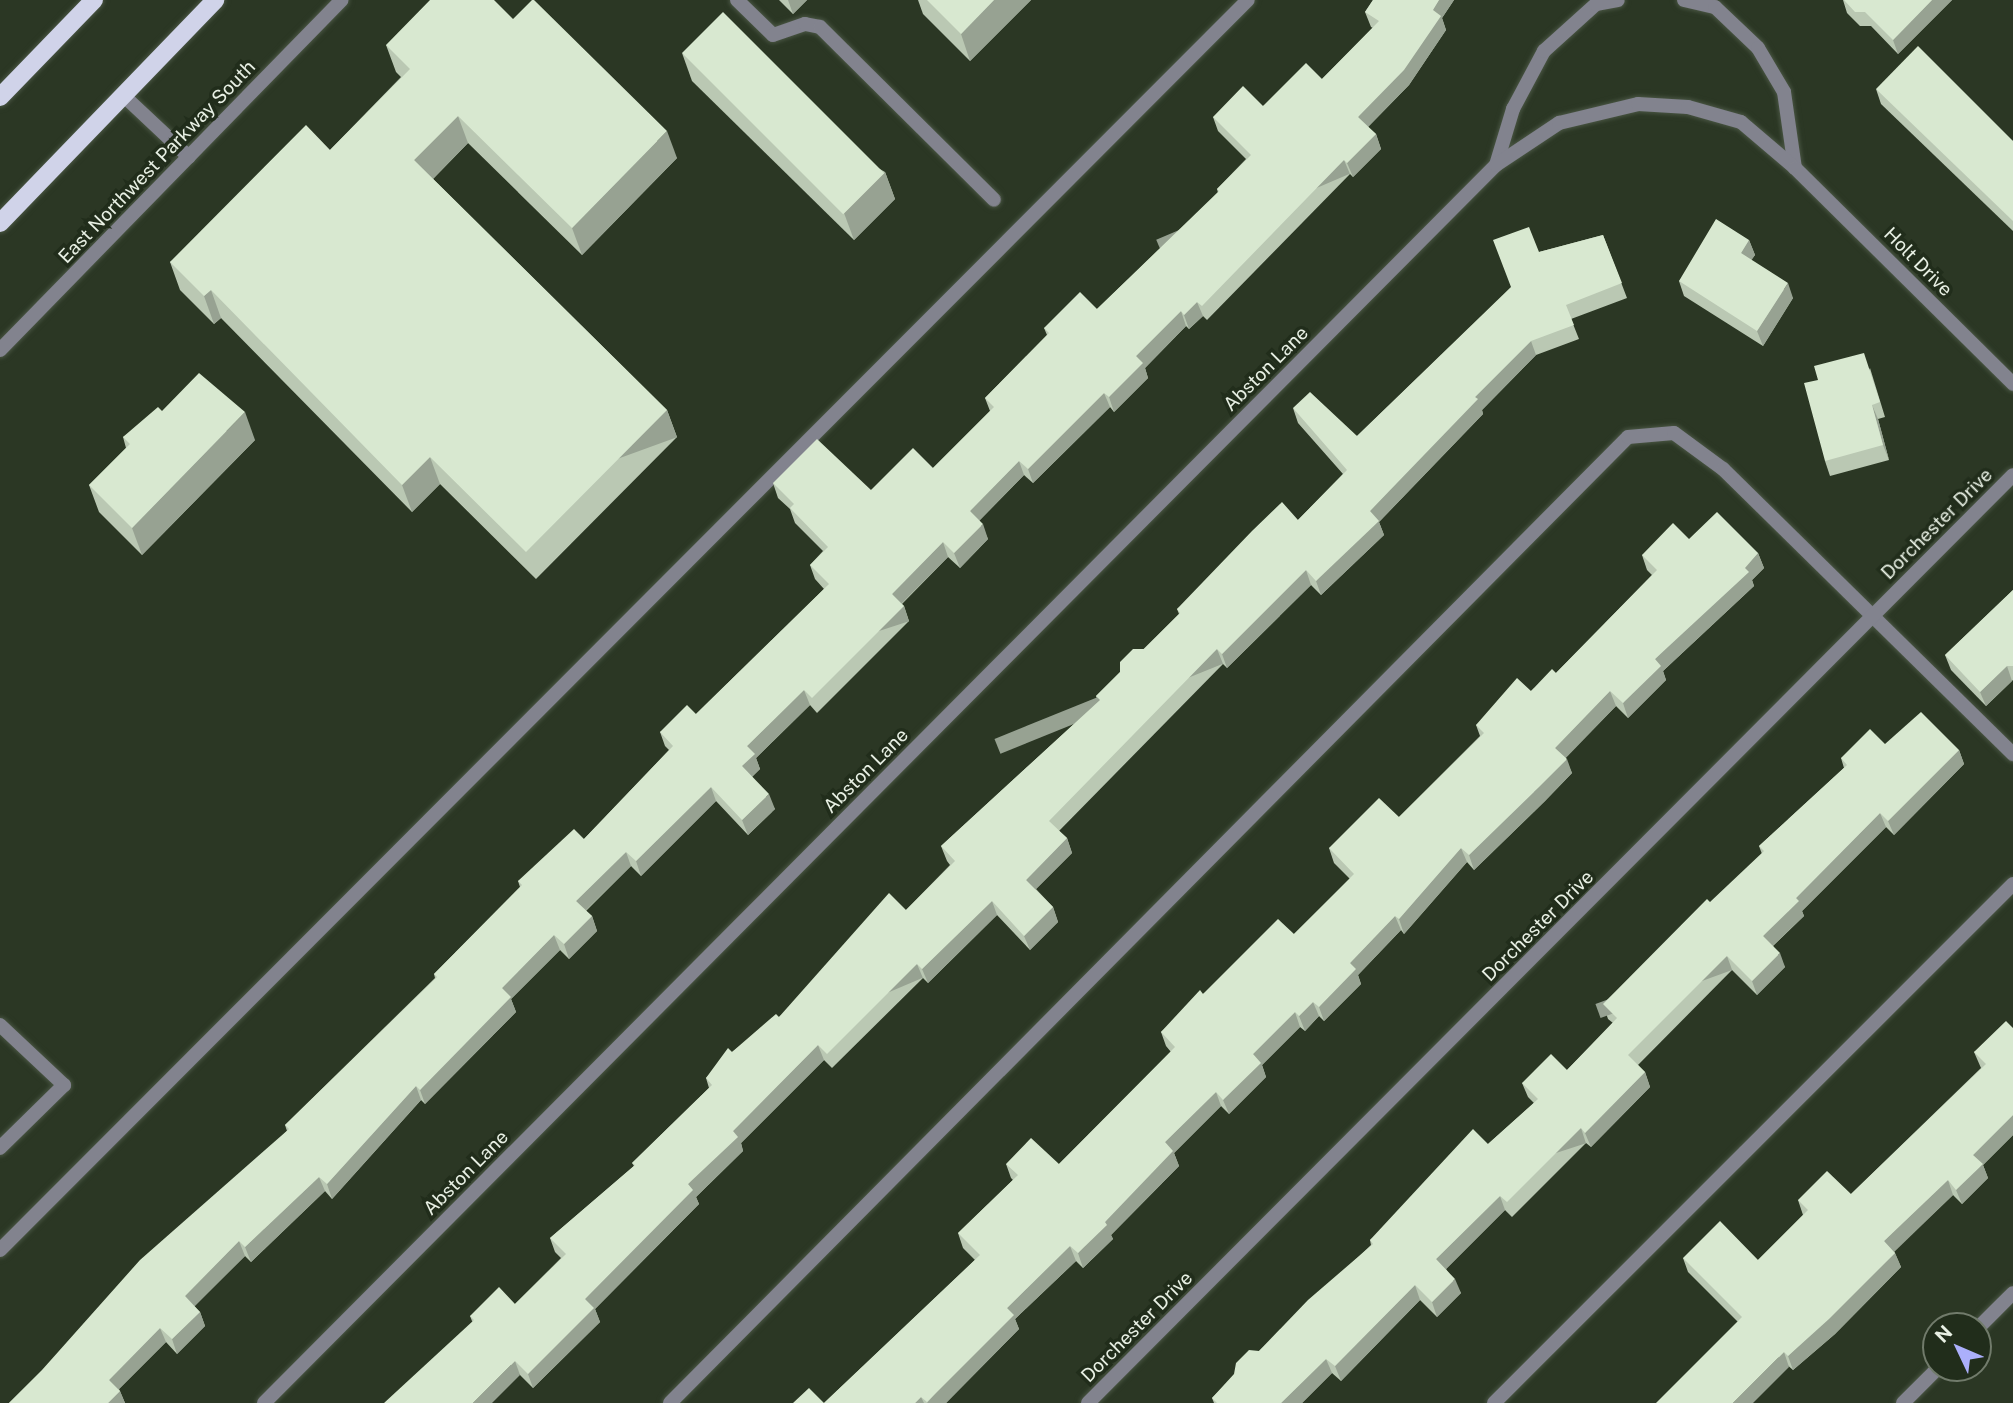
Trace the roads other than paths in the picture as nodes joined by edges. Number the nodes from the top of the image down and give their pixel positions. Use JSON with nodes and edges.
{"nodes":[{"id":1,"x":94,"y":0,"type":"edge"},
{"id":2,"x":215,"y":0,"type":"edge"},
{"id":3,"x":341,"y":0,"type":"edge"},
{"id":4,"x":737,"y":0,"type":"edge"},
{"id":5,"x":1248,"y":0,"type":"edge"},
{"id":6,"x":1618,"y":0,"type":"edge"},
{"id":7,"x":1684,"y":0,"type":"edge"},
{"id":8,"x":124,"y":96,"type":"junction"},
{"id":9,"x":0,"y":97,"type":"edge"},
{"id":10,"x":189,"y":157,"type":"junction"},
{"id":11,"x":1496,"y":165,"type":"junction"},
{"id":12,"x":1795,"y":168,"type":"junction"},
{"id":13,"x":994,"y":200,"type":"dead end"},
{"id":14,"x":0,"y":223,"type":"edge"},
{"id":15,"x":0,"y":350,"type":"edge"},
{"id":16,"x":2013,"y":384,"type":"edge"},
{"id":17,"x":2013,"y":475,"type":"edge"},
{"id":18,"x":1872,"y":618,"type":"junction"},
{"id":19,"x":2013,"y":754,"type":"edge"},
{"id":20,"x":2013,"y":884,"type":"edge"},
{"id":21,"x":0,"y":1025,"type":"edge"},
{"id":22,"x":0,"y":1147,"type":"edge"},
{"id":23,"x":0,"y":1250,"type":"edge"},
{"id":24,"x":2013,"y":1293,"type":"edge"},
{"id":25,"x":1992,"y":1314,"type":"edge"},
{"id":26,"x":1924,"y":1382,"type":"edge"},
{"id":27,"x":264,"y":1403,"type":"edge"},
{"id":28,"x":670,"y":1403,"type":"edge"},
{"id":29,"x":1088,"y":1403,"type":"edge"},
{"id":30,"x":1494,"y":1403,"type":"edge"},
{"id":31,"x":1903,"y":1403,"type":"edge"}],
"edges":[{"from":1,"to":9,"type":"main road"},
{"from":2,"to":8,"type":"main road"},
{"from":3,"to":10,"type":"street","name":"East Northwest Parkway South"},
{"from":4,"to":13,"type":"street"},
{"from":5,"to":23,"type":"street"},
{"from":6,"to":11,"type":"street"},
{"from":7,"to":12,"type":"street"},
{"from":8,"to":10,"type":"street"},
{"from":8,"to":14,"type":"main road"},
{"from":10,"to":15,"type":"street","name":"East Northwest Parkway South"},
{"from":11,"to":12,"type":"street","name":"Holt Drive"},
{"from":11,"to":27,"type":"street","name":"Abston Lane"},
{"from":12,"to":16,"type":"street","name":"Holt Drive"},
{"from":17,"to":18,"type":"street","name":"Dorchester Drive"},
{"from":18,"to":19,"type":"street"},
{"from":18,"to":28,"type":"street"},
{"from":18,"to":29,"type":"street","name":"Dorchester Drive"},
{"from":20,"to":30,"type":"street"},
{"from":21,"to":22,"type":"street"},
{"from":24,"to":25,"type":"street"},
{"from":26,"to":31,"type":"street"}]}
